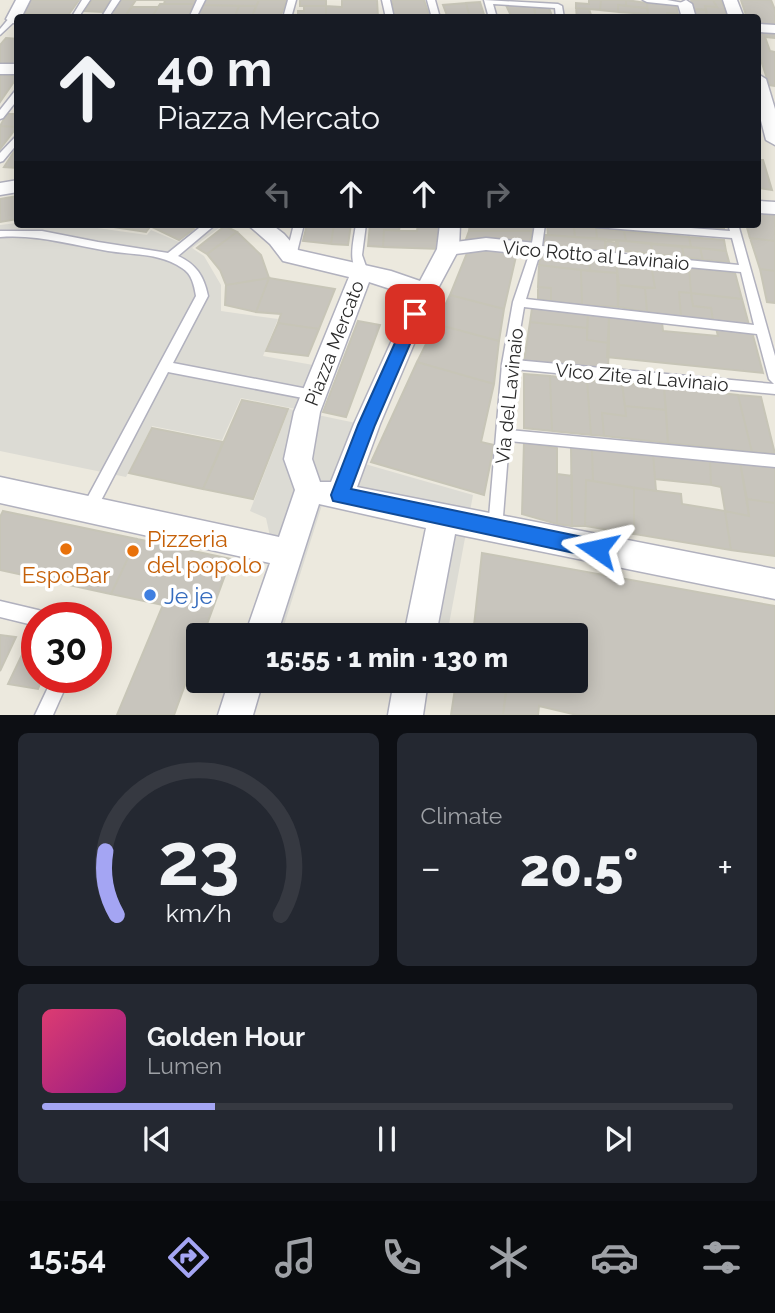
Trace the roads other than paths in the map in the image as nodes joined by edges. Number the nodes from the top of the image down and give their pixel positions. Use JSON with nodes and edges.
{"nodes":[{"id":1,"x":23,"y":0,"type":"edge"},
{"id":2,"x":647,"y":0,"type":"edge"},
{"id":3,"x":489,"y":1,"type":"edge"},
{"id":4,"x":558,"y":3,"type":"edge"},
{"id":5,"x":686,"y":7,"type":"edge"},
{"id":6,"x":10,"y":19,"type":"edge"},
{"id":7,"x":0,"y":33,"type":"edge"},
{"id":8,"x":763,"y":90,"type":"edge"},
{"id":9,"x":14,"y":98,"type":"edge"},
{"id":10,"x":0,"y":116,"type":"edge"},
{"id":11,"x":775,"y":140,"type":"edge"},
{"id":12,"x":14,"y":142,"type":"edge"},
{"id":13,"x":0,"y":159,"type":"edge"},
{"id":14,"x":24,"y":228,"type":"edge"},
{"id":15,"x":206,"y":228,"type":"edge"},
{"id":16,"x":262,"y":228,"type":"edge"},
{"id":17,"x":298,"y":228,"type":"edge"},
{"id":18,"x":360,"y":228,"type":"edge"},
{"id":19,"x":450,"y":228,"type":"edge"},
{"id":20,"x":539,"y":228,"type":"edge"},
{"id":21,"x":688,"y":228,"type":"edge"},
{"id":22,"x":734,"y":230,"type":"edge"},
{"id":23,"x":0,"y":234,"type":"edge"},
{"id":24,"x":448,"y":249,"type":"junction"},
{"id":25,"x":536,"y":249,"type":"junction"},
{"id":26,"x":171,"y":256,"type":"junction"},
{"id":27,"x":291,"y":256,"type":"junction"},
{"id":28,"x":745,"y":269,"type":"junction"},
{"id":29,"x":362,"y":272,"type":"junction"},
{"id":30,"x":425,"y":292,"type":"junction"},
{"id":31,"x":519,"y":302,"type":"junction"},
{"id":32,"x":762,"y":330,"type":"junction"},
{"id":33,"x":508,"y":364,"type":"junction"},
{"id":34,"x":166,"y":367,"type":"junction"},
{"id":35,"x":775,"y":379,"type":"edge"},
{"id":36,"x":775,"y":389,"type":"edge"},
{"id":37,"x":313,"y":395,"type":"junction"},
{"id":38,"x":505,"y":435,"type":"junction"},
{"id":39,"x":775,"y":461,"type":"edge"},
{"id":40,"x":0,"y":490,"type":"edge"},
{"id":41,"x":309,"y":490,"type":"junction"},
{"id":42,"x":340,"y":495,"type":"junction"},
{"id":43,"x":89,"y":509,"type":"junction"},
{"id":44,"x":443,"y":518,"type":"junction"},
{"id":45,"x":495,"y":529,"type":"junction"},
{"id":46,"x":288,"y":553,"type":"junction"},
{"id":47,"x":775,"y":584,"type":"edge"},
{"id":48,"x":0,"y":608,"type":"edge"},
{"id":49,"x":21,"y":614,"type":"edge"},
{"id":50,"x":265,"y":623,"type":"edge"},
{"id":51,"x":422,"y":623,"type":"edge"},
{"id":52,"x":54,"y":693,"type":"edge"},
{"id":53,"x":242,"y":693,"type":"edge"},
{"id":54,"x":409,"y":693,"type":"edge"},
{"id":55,"x":44,"y":715,"type":"edge"},
{"id":56,"x":235,"y":715,"type":"edge"},
{"id":57,"x":405,"y":715,"type":"edge"}],
"edges":[{"from":1,"to":6,"type":"street"},
{"from":2,"to":5,"type":"lane"},
{"from":3,"to":4,"type":"lane"},
{"from":6,"to":7,"type":"lane"},
{"from":8,"to":11,"type":"street"},
{"from":9,"to":10,"type":"lane"},
{"from":12,"to":13,"type":"lane"},
{"from":14,"to":23,"type":"lane"},
{"from":14,"to":26,"type":"lane"},
{"from":15,"to":26,"type":"lane"},
{"from":16,"to":27,"type":"street"},
{"from":17,"to":27,"type":"lane"},
{"from":18,"to":29,"type":"lane"},
{"from":19,"to":24,"type":"street"},
{"from":20,"to":25,"type":"lane","name":"Via del Lavinaio"},
{"from":21,"to":22,"type":"lane"},
{"from":22,"to":28,"type":"lane"},
{"from":24,"to":25,"type":"street","name":"Vico Rotto al Lavinaio"},
{"from":24,"to":30,"type":"street"},
{"from":25,"to":28,"type":"lane","name":"Vico Rotto al Lavinaio"},
{"from":25,"to":31,"type":"lane","name":"Via del Lavinaio"},
{"from":26,"to":34,"type":"lane"},
{"from":27,"to":29,"type":"street","name":"Piazza Mercato"},
{"from":28,"to":32,"type":"lane"},
{"from":29,"to":30,"type":"street"},
{"from":29,"to":37,"type":"street","name":"Piazza Mercato"},
{"from":30,"to":42,"type":"street"},
{"from":31,"to":32,"type":"lane"},
{"from":31,"to":33,"type":"lane","name":"Via del Lavinaio"},
{"from":32,"to":35,"type":"lane"},
{"from":33,"to":36,"type":"lane","name":"Vico Zite al Lavinaio"},
{"from":33,"to":38,"type":"lane","name":"Via del Lavinaio"},
{"from":34,"to":37,"type":"lane"},
{"from":34,"to":43,"type":"lane"},
{"from":37,"to":41,"type":"street","name":"Piazza Mercato"},
{"from":38,"to":39,"type":"lane"},
{"from":38,"to":45,"type":"lane","name":"Via del Lavinaio"},
{"from":40,"to":43,"type":"street"},
{"from":41,"to":42,"type":"street"},
{"from":41,"to":46,"type":"street"},
{"from":42,"to":44,"type":"street"},
{"from":43,"to":46,"type":"street"},
{"from":44,"to":45,"type":"street"},
{"from":44,"to":51,"type":"street"},
{"from":45,"to":47,"type":"street"},
{"from":46,"to":50,"type":"street"},
{"from":48,"to":49,"type":"lane"},
{"from":52,"to":55,"type":"lane"},
{"from":53,"to":56,"type":"street"},
{"from":54,"to":57,"type":"street"}]}
